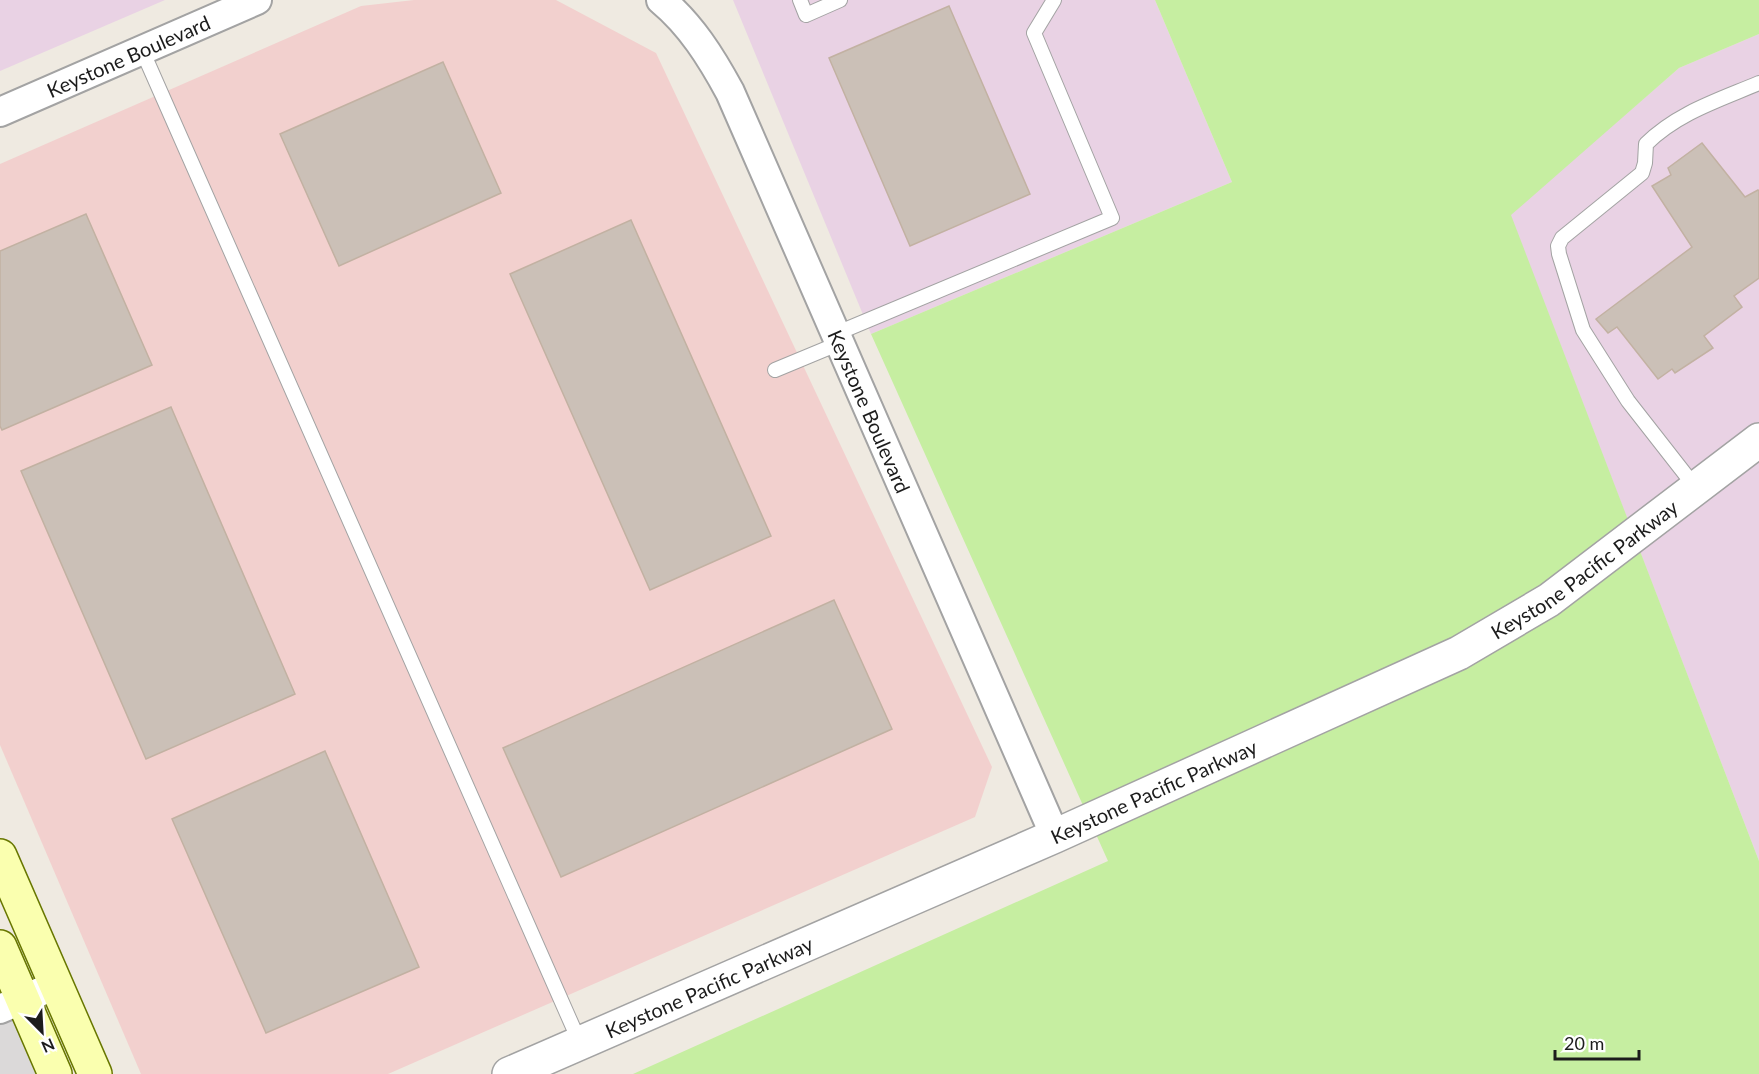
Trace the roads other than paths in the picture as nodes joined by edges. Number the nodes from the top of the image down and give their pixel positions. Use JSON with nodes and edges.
{"nodes":[{"id":1,"x":257,"y":0,"type":"edge"},
{"id":2,"x":800,"y":0,"type":"edge"},
{"id":3,"x":840,"y":0,"type":"edge"},
{"id":4,"x":1054,"y":0,"type":"edge"},
{"id":5,"x":669,"y":2,"type":"edge"},
{"id":6,"x":142,"y":50,"type":"junction"},
{"id":7,"x":1759,"y":83,"type":"edge"},
{"id":8,"x":0,"y":112,"type":"edge"},
{"id":9,"x":837,"y":338,"type":"junction"},
{"id":10,"x":775,"y":370,"type":"dead end"},
{"id":11,"x":1759,"y":440,"type":"edge"},
{"id":12,"x":1696,"y":488,"type":"junction"},
{"id":13,"x":1055,"y":836,"type":"junction"},
{"id":14,"x":0,"y":856,"type":"edge"},
{"id":15,"x":0,"y":947,"type":"edge"},
{"id":16,"x":56,"y":985,"type":"junction"},
{"id":17,"x":11,"y":1004,"type":"edge"},
{"id":18,"x":580,"y":1043,"type":"junction"},
{"id":19,"x":55,"y":1074,"type":"edge"},
{"id":20,"x":95,"y":1074,"type":"edge"},
{"id":21,"x":509,"y":1074,"type":"edge"}],
"edges":[{"from":1,"to":6,"type":"street","name":"Keystone Boulevard"},
{"from":2,"to":3,"type":"lane"},
{"from":4,"to":9,"type":"lane"},
{"from":5,"to":9,"type":"street","name":"Keystone Boulevard"},
{"from":6,"to":8,"type":"street","name":"Keystone Boulevard"},
{"from":6,"to":18,"type":"lane"},
{"from":7,"to":12,"type":"lane"},
{"from":9,"to":10,"type":"lane"},
{"from":9,"to":13,"type":"street","name":"Keystone Boulevard"},
{"from":11,"to":12,"type":"street","name":"Keystone Pacific Parkway"},
{"from":12,"to":13,"type":"street","name":"Keystone Pacific Parkway"},
{"from":13,"to":18,"type":"street","name":"Keystone Pacific Parkway"},
{"from":14,"to":16,"type":"main road"},
{"from":15,"to":17,"type":"main road"},
{"from":16,"to":17,"type":"street"},
{"from":16,"to":20,"type":"main road"},
{"from":17,"to":19,"type":"main road"},
{"from":18,"to":21,"type":"street","name":"Keystone Pacific Parkway"}]}
